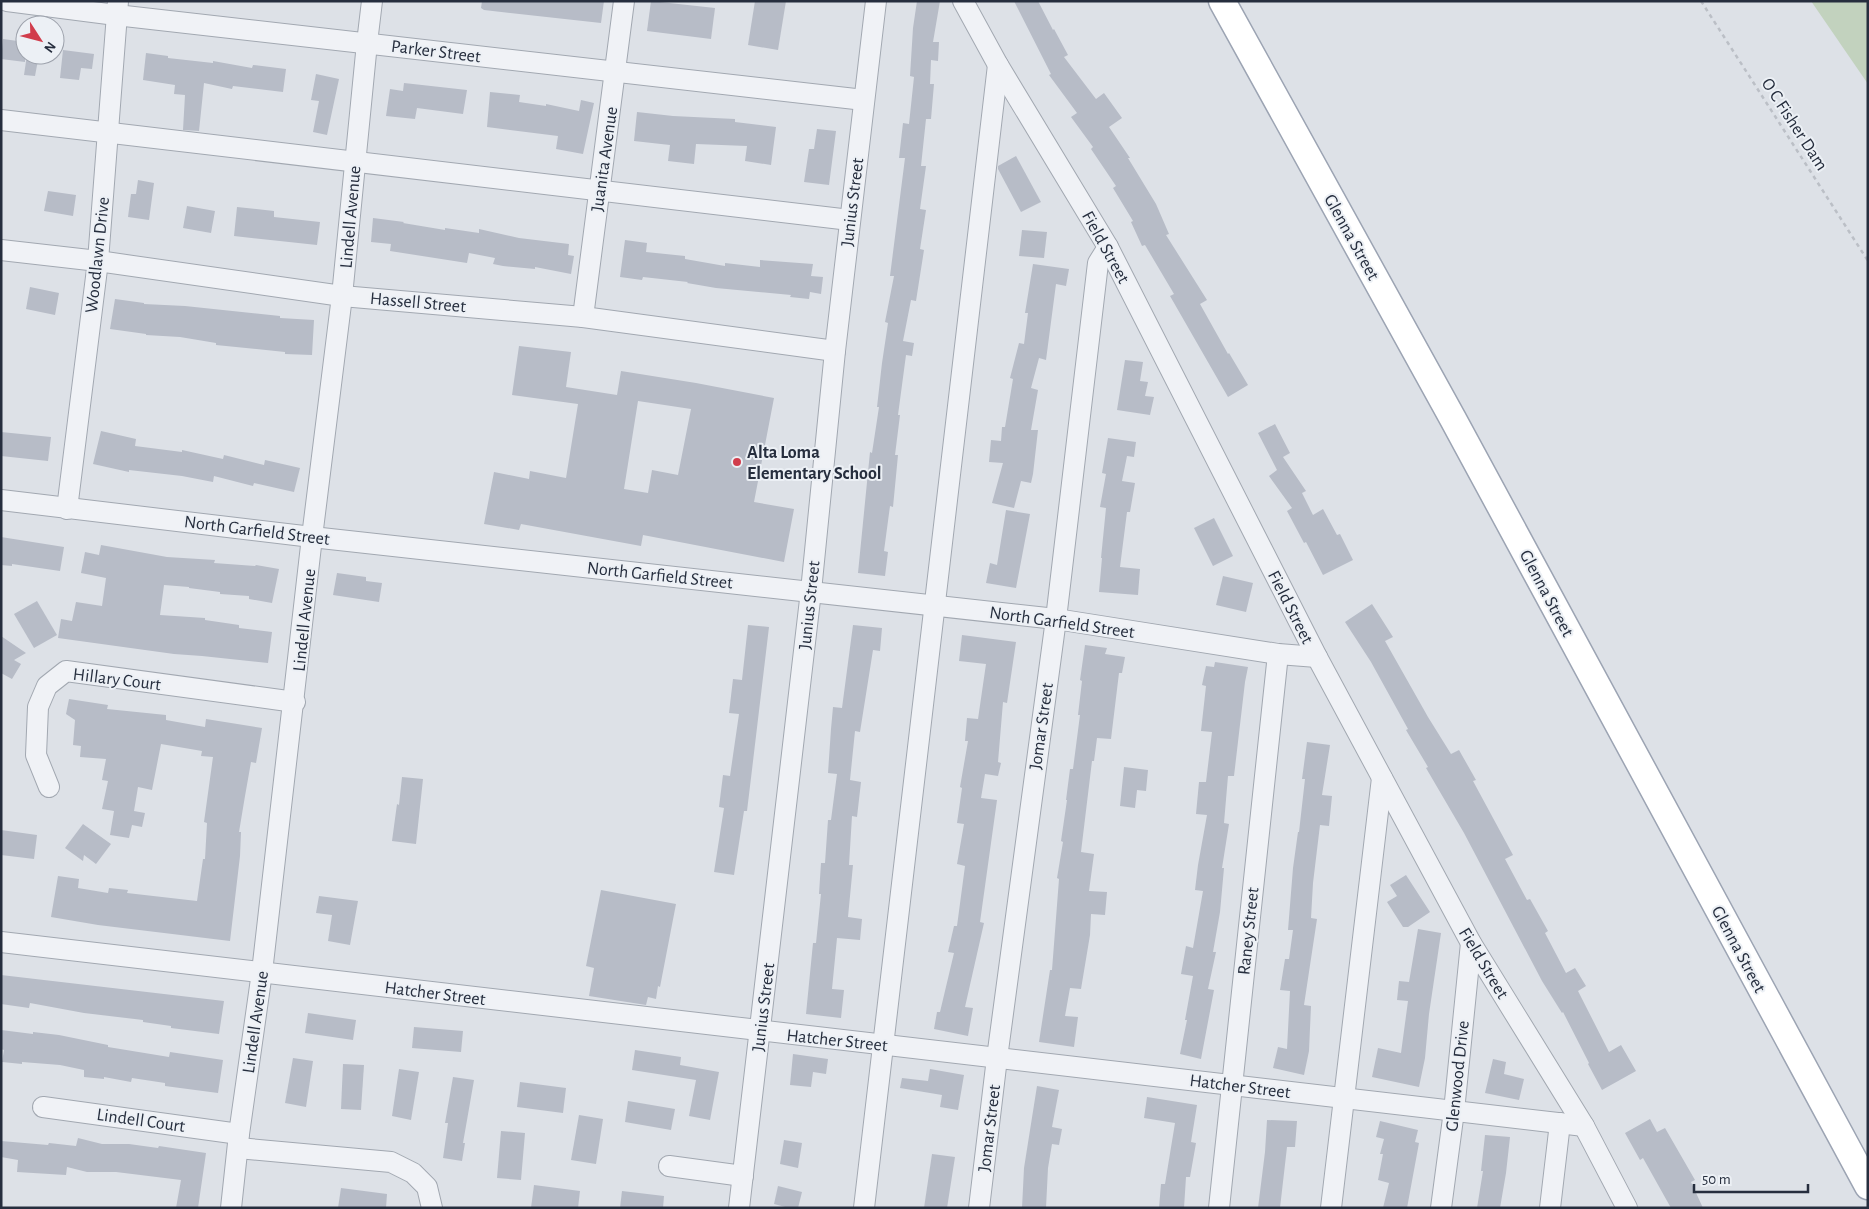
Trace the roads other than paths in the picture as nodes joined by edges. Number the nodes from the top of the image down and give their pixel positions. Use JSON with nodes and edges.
{"nodes":[{"id":1,"x":7,"y":1,"type":"edge"},
{"id":2,"x":372,"y":1,"type":"edge"},
{"id":3,"x":624,"y":1,"type":"edge"},
{"id":4,"x":876,"y":1,"type":"edge"},
{"id":5,"x":963,"y":1,"type":"edge"},
{"id":6,"x":1222,"y":1,"type":"edge"},
{"id":7,"x":117,"y":8,"type":"edge"},
{"id":8,"x":366,"y":43,"type":"junction"},
{"id":9,"x":998,"y":65,"type":"junction"},
{"id":10,"x":616,"y":71,"type":"junction"},
{"id":11,"x":864,"y":100,"type":"junction"},
{"id":12,"x":1,"y":120,"type":"edge"},
{"id":13,"x":108,"y":133,"type":"junction"},
{"id":14,"x":355,"y":162,"type":"junction"},
{"id":15,"x":600,"y":191,"type":"junction"},
{"id":16,"x":850,"y":220,"type":"junction"},
{"id":17,"x":1108,"y":248,"type":"junction"},
{"id":18,"x":1,"y":250,"type":"edge"},
{"id":19,"x":98,"y":261,"type":"junction"},
{"id":20,"x":342,"y":296,"type":"junction"},
{"id":21,"x":583,"y":316,"type":"junction"},
{"id":22,"x":834,"y":350,"type":"junction"},
{"id":23,"x":1,"y":500,"type":"edge"},
{"id":24,"x":68,"y":509,"type":"junction"},
{"id":25,"x":312,"y":537,"type":"junction"},
{"id":26,"x":811,"y":591,"type":"junction"},
{"id":27,"x":934,"y":605,"type":"junction"},
{"id":28,"x":1056,"y":619,"type":"junction"},
{"id":29,"x":1278,"y":654,"type":"junction"},
{"id":30,"x":1317,"y":657,"type":"junction"},
{"id":31,"x":295,"y":702,"type":"junction"},
{"id":32,"x":1382,"y":778,"type":"junction"},
{"id":33,"x":49,"y":786,"type":"dead end"},
{"id":34,"x":1,"y":942,"type":"edge"},
{"id":35,"x":1471,"y":943,"type":"junction"},
{"id":36,"x":262,"y":972,"type":"junction"},
{"id":37,"x":760,"y":1031,"type":"junction"},
{"id":38,"x":883,"y":1044,"type":"junction"},
{"id":39,"x":997,"y":1058,"type":"junction"},
{"id":40,"x":1232,"y":1085,"type":"junction"},
{"id":41,"x":1343,"y":1098,"type":"junction"},
{"id":42,"x":43,"y":1107,"type":"dead end"},
{"id":43,"x":1454,"y":1111,"type":"junction"},
{"id":44,"x":1560,"y":1123,"type":"junction"},
{"id":45,"x":1584,"y":1126,"type":"junction"},
{"id":46,"x":238,"y":1141,"type":"junction"},
{"id":47,"x":669,"y":1166,"type":"dead end"},
{"id":48,"x":743,"y":1176,"type":"junction"},
{"id":49,"x":1868,"y":1186,"type":"edge"},
{"id":50,"x":231,"y":1208,"type":"edge"},
{"id":51,"x":432,"y":1208,"type":"edge"},
{"id":52,"x":739,"y":1208,"type":"edge"},
{"id":53,"x":864,"y":1208,"type":"edge"},
{"id":54,"x":980,"y":1208,"type":"edge"},
{"id":55,"x":1219,"y":1208,"type":"edge"},
{"id":56,"x":1331,"y":1208,"type":"edge"},
{"id":57,"x":1441,"y":1208,"type":"edge"},
{"id":58,"x":1550,"y":1208,"type":"edge"},
{"id":59,"x":1627,"y":1208,"type":"edge"}],
"edges":[{"from":1,"to":7,"type":"street","name":"Parker Street"},
{"from":2,"to":8,"type":"street","name":"Lindell Avenue"},
{"from":3,"to":10,"type":"street","name":"Juanita Avenue"},
{"from":4,"to":11,"type":"street","name":"Junius Street"},
{"from":5,"to":9,"type":"street","name":"Field Street"},
{"from":6,"to":49,"type":"main road","name":"Glenna Street"},
{"from":7,"to":8,"type":"street","name":"Parker Street"},
{"from":7,"to":13,"type":"street","name":"Woodlawn Drive"},
{"from":8,"to":10,"type":"street","name":"Parker Street"},
{"from":8,"to":14,"type":"street","name":"Lindell Avenue"},
{"from":9,"to":17,"type":"street","name":"Field Street"},
{"from":9,"to":27,"type":"street"},
{"from":10,"to":11,"type":"street","name":"Parker Street"},
{"from":10,"to":15,"type":"street","name":"Juanita Avenue"},
{"from":11,"to":16,"type":"street","name":"Junius Street"},
{"from":12,"to":13,"type":"street"},
{"from":13,"to":14,"type":"street"},
{"from":13,"to":19,"type":"street","name":"Woodlawn Drive"},
{"from":14,"to":15,"type":"street"},
{"from":14,"to":20,"type":"street","name":"Lindell Avenue"},
{"from":15,"to":16,"type":"street"},
{"from":15,"to":21,"type":"street","name":"Juanita Avenue"},
{"from":16,"to":22,"type":"street","name":"Junius Street"},
{"from":17,"to":28,"type":"street","name":"Jomar Street"},
{"from":17,"to":30,"type":"street","name":"Field Street"},
{"from":18,"to":19,"type":"street","name":"Hassell Street"},
{"from":19,"to":20,"type":"street","name":"Hassell Street"},
{"from":19,"to":24,"type":"street","name":"Woodlawn Drive"},
{"from":20,"to":21,"type":"street","name":"Hassell Street"},
{"from":20,"to":25,"type":"street","name":"Lindell Avenue"},
{"from":21,"to":22,"type":"street","name":"Hassell Street"},
{"from":22,"to":26,"type":"street","name":"Junius Street"},
{"from":23,"to":24,"type":"street","name":"North Garfield Street"},
{"from":24,"to":25,"type":"street","name":"North Garfield Street"},
{"from":25,"to":26,"type":"street","name":"North Garfield Street"},
{"from":25,"to":31,"type":"street","name":"Lindell Avenue"},
{"from":26,"to":27,"type":"street","name":"North Garfield Street"},
{"from":26,"to":37,"type":"street","name":"Junius Street"},
{"from":27,"to":28,"type":"street","name":"North Garfield Street"},
{"from":27,"to":38,"type":"street"},
{"from":28,"to":29,"type":"street","name":"North Garfield Street"},
{"from":28,"to":39,"type":"street","name":"Jomar Street"},
{"from":29,"to":30,"type":"street","name":"North Garfield Street"},
{"from":29,"to":40,"type":"street","name":"Raney Street"},
{"from":30,"to":32,"type":"street","name":"Field Street"},
{"from":31,"to":33,"type":"street","name":"Hillary Court"},
{"from":31,"to":36,"type":"street","name":"Lindell Avenue"},
{"from":32,"to":35,"type":"street","name":"Field Street"},
{"from":32,"to":41,"type":"street"},
{"from":34,"to":36,"type":"street","name":"Hatcher Street"},
{"from":35,"to":43,"type":"street","name":"Glenwood Drive"},
{"from":35,"to":45,"type":"street","name":"Field Street"},
{"from":36,"to":37,"type":"street","name":"Hatcher Street"},
{"from":36,"to":46,"type":"street","name":"Lindell Avenue"},
{"from":37,"to":38,"type":"street","name":"Hatcher Street"},
{"from":37,"to":48,"type":"street","name":"Junius Street"},
{"from":38,"to":39,"type":"street","name":"Hatcher Street"},
{"from":38,"to":53,"type":"street"},
{"from":39,"to":40,"type":"street","name":"Hatcher Street"},
{"from":39,"to":54,"type":"street","name":"Jomar Street"},
{"from":40,"to":41,"type":"street","name":"Hatcher Street"},
{"from":40,"to":55,"type":"street","name":"Raney Street"},
{"from":41,"to":43,"type":"street","name":"Hatcher Street"},
{"from":41,"to":56,"type":"street"},
{"from":42,"to":46,"type":"street","name":"Lindell Court"},
{"from":43,"to":44,"type":"street","name":"Hatcher Street"},
{"from":43,"to":57,"type":"street","name":"Glenwood Drive"},
{"from":44,"to":45,"type":"street","name":"Hatcher Street"},
{"from":44,"to":58,"type":"street"},
{"from":45,"to":59,"type":"street","name":"Field Street"},
{"from":46,"to":50,"type":"street","name":"Lindell Avenue"},
{"from":46,"to":51,"type":"street","name":"Lindell Court"},
{"from":47,"to":48,"type":"street"},
{"from":48,"to":52,"type":"street","name":"Junius Street"}]}
